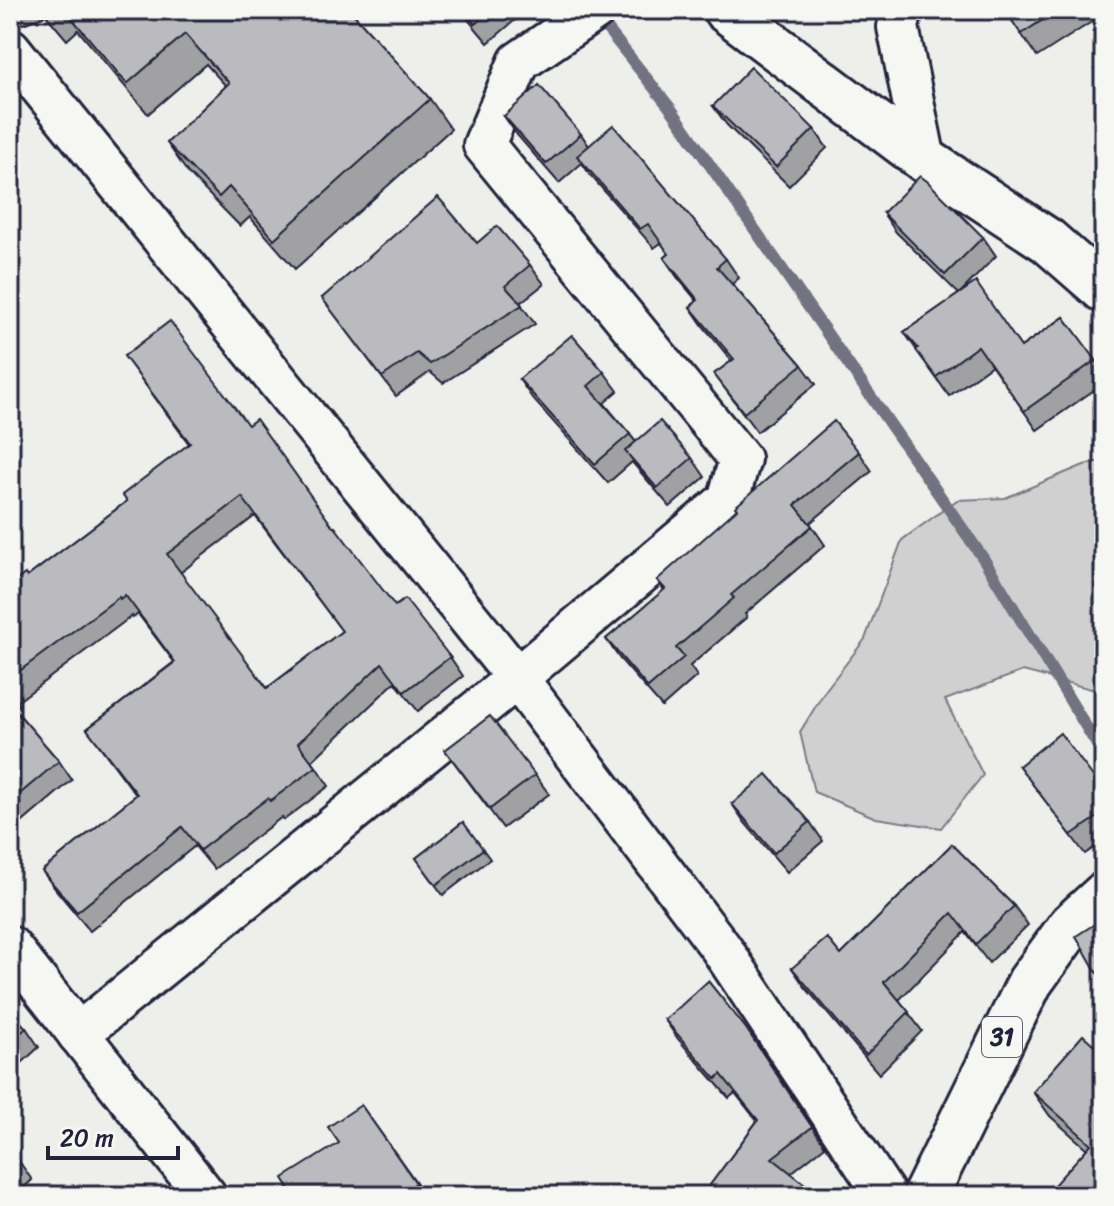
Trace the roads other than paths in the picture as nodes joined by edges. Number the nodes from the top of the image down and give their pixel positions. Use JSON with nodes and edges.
{"nodes":[{"id":1,"x":595,"y":10,"type":"edge"},
{"id":2,"x":726,"y":10,"type":"edge"},
{"id":3,"x":902,"y":10,"type":"edge"},
{"id":4,"x":10,"y":49,"type":"edge"},
{"id":5,"x":925,"y":160,"type":"junction"},
{"id":6,"x":1104,"y":290,"type":"edge"},
{"id":7,"x":517,"y":678,"type":"junction"},
{"id":8,"x":1104,"y":895,"type":"edge"},
{"id":9,"x":13,"y":957,"type":"edge"},
{"id":10,"x":78,"y":1034,"type":"junction"},
{"id":11,"x":206,"y":1196,"type":"edge"},
{"id":12,"x":886,"y":1196,"type":"edge"},
{"id":13,"x":925,"y":1196,"type":"edge"}],
"edges":[{"from":1,"to":7,"type":"street"},
{"from":2,"to":5,"type":"street"},
{"from":3,"to":5,"type":"street"},
{"from":4,"to":7,"type":"street"},
{"from":5,"to":6,"type":"street"},
{"from":7,"to":10,"type":"street"},
{"from":7,"to":12,"type":"street"},
{"from":8,"to":13,"type":"street","number":"31"},
{"from":9,"to":10,"type":"street"},
{"from":10,"to":11,"type":"street"}]}
